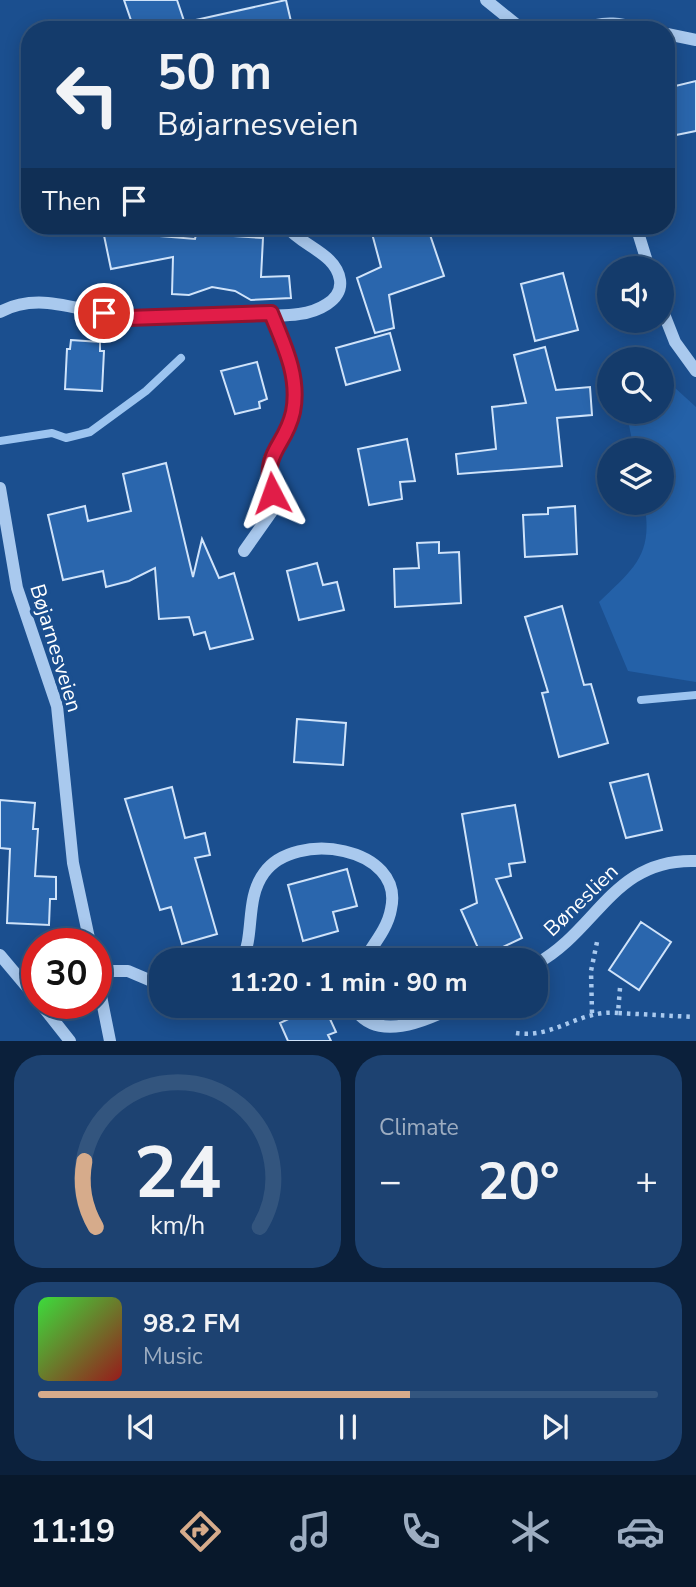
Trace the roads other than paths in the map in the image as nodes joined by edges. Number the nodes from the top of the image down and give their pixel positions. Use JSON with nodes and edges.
{"nodes":[{"id":1,"x":486,"y":0,"type":"edge"},
{"id":2,"x":512,"y":21,"type":"edge"},
{"id":3,"x":675,"y":36,"type":"edge"},
{"id":4,"x":696,"y":40,"type":"edge"},
{"id":5,"x":293,"y":235,"type":"edge"},
{"id":6,"x":639,"y":235,"type":"edge"},
{"id":7,"x":645,"y":256,"type":"edge"},
{"id":8,"x":0,"y":312,"type":"edge"},
{"id":9,"x":271,"y":313,"type":"junction"},
{"id":10,"x":672,"y":333,"type":"edge"},
{"id":11,"x":696,"y":371,"type":"edge"},
{"id":12,"x":0,"y":488,"type":"edge"},
{"id":13,"x":244,"y":551,"type":"dead end"},
{"id":14,"x":696,"y":861,"type":"edge"},
{"id":15,"x":87,"y":928,"type":"edge"},
{"id":16,"x":244,"y":948,"type":"edge"},
{"id":17,"x":371,"y":948,"type":"edge"},
{"id":18,"x":0,"y":955,"type":"edge"},
{"id":19,"x":548,"y":957,"type":"edge"},
{"id":20,"x":112,"y":971,"type":"edge"},
{"id":21,"x":21,"y":980,"type":"edge"},
{"id":22,"x":149,"y":980,"type":"edge"},
{"id":23,"x":359,"y":1018,"type":"edge"},
{"id":24,"x":430,"y":1018,"type":"edge"},
{"id":25,"x":52,"y":1019,"type":"edge"},
{"id":26,"x":106,"y":1019,"type":"edge"},
{"id":27,"x":70,"y":1041,"type":"edge"},
{"id":28,"x":110,"y":1041,"type":"edge"}],
"edges":[{"from":1,"to":2,"type":"street"},
{"from":3,"to":4,"type":"street"},
{"from":5,"to":9,"type":"street"},
{"from":6,"to":7,"type":"street"},
{"from":8,"to":9,"type":"street"},
{"from":9,"to":13,"type":"street"},
{"from":10,"to":11,"type":"street"},
{"from":12,"to":15,"type":"street","name":"Bøjarnesveien"},
{"from":14,"to":19,"type":"street","name":"Bøneslien"},
{"from":16,"to":17,"type":"street"},
{"from":18,"to":21,"type":"street"},
{"from":20,"to":22,"type":"street"},
{"from":23,"to":24,"type":"street"},
{"from":25,"to":27,"type":"street"},
{"from":26,"to":28,"type":"street"}]}
